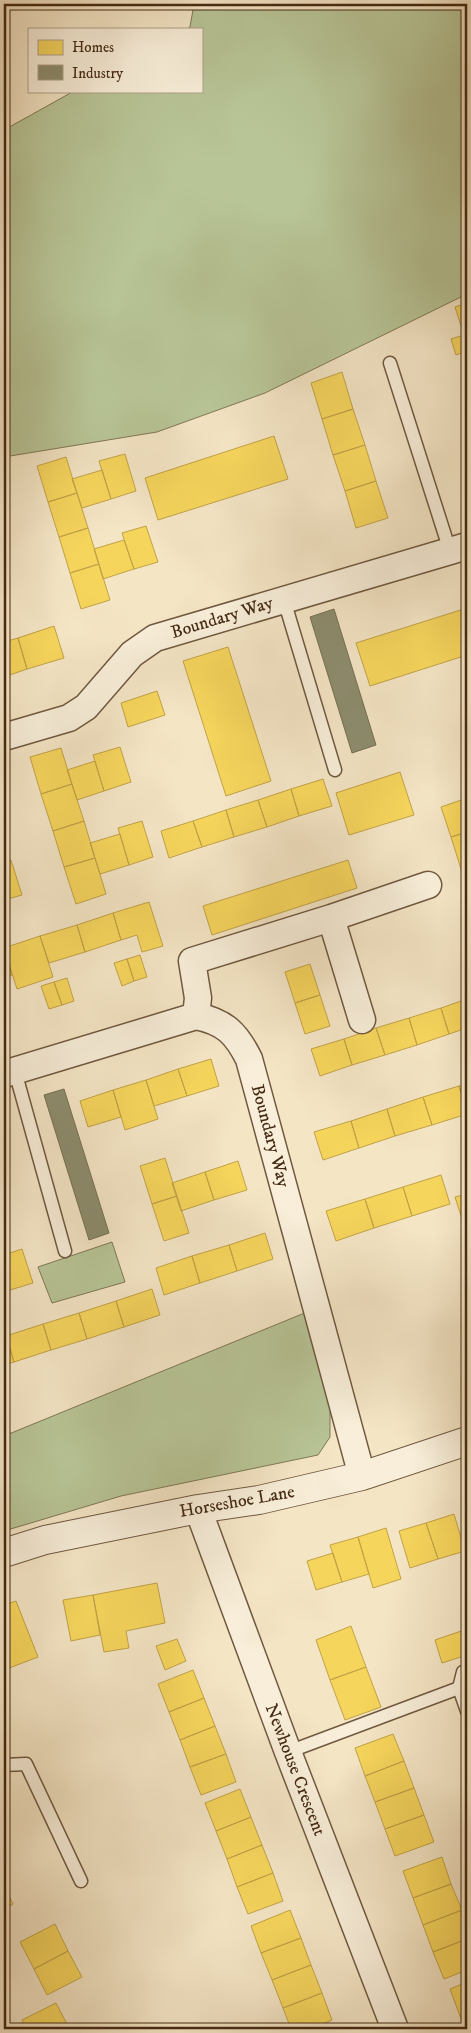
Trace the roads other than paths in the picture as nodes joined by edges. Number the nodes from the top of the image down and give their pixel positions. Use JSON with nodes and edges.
{"nodes":[{"id":1,"x":390,"y":363,"type":"dead end"},
{"id":2,"x":459,"y":548,"type":"edge"},
{"id":3,"x":284,"y":600,"type":"junction"},
{"id":4,"x":4,"y":737,"type":"edge"},
{"id":5,"x":335,"y":770,"type":"dead end"},
{"id":6,"x":428,"y":885,"type":"dead end"},
{"id":7,"x":331,"y":918,"type":"junction"},
{"id":8,"x":196,"y":1016,"type":"junction"},
{"id":9,"x":362,"y":1020,"type":"dead end"},
{"id":10,"x":11,"y":1072,"type":"edge"},
{"id":11,"x":65,"y":1251,"type":"dead end"},
{"id":12,"x":467,"y":1441,"type":"edge"},
{"id":13,"x":362,"y":1476,"type":"junction"},
{"id":14,"x":198,"y":1509,"type":"junction"},
{"id":15,"x":4,"y":1553,"type":"edge"},
{"id":16,"x":467,"y":1671,"type":"edge"},
{"id":17,"x":459,"y":1688,"type":"junction"},
{"id":18,"x":467,"y":1711,"type":"edge"},
{"id":19,"x":288,"y":1752,"type":"junction"},
{"id":20,"x":4,"y":1765,"type":"edge"},
{"id":21,"x":81,"y":1881,"type":"dead end"},
{"id":22,"x":395,"y":2029,"type":"edge"}],
"edges":[{"from":1,"to":2,"type":"lane"},
{"from":2,"to":3,"type":"street","name":"Boundary Way"},
{"from":3,"to":4,"type":"street","name":"Boundary Way"},
{"from":3,"to":5,"type":"lane"},
{"from":6,"to":7,"type":"street"},
{"from":7,"to":8,"type":"street"},
{"from":7,"to":9,"type":"street"},
{"from":8,"to":10,"type":"street"},
{"from":8,"to":13,"type":"street","name":"Boundary Way"},
{"from":10,"to":11,"type":"lane"},
{"from":12,"to":13,"type":"street","name":"Horseshoe Lane"},
{"from":13,"to":14,"type":"street","name":"Horseshoe Lane"},
{"from":14,"to":15,"type":"street","name":"Horseshoe Lane"},
{"from":14,"to":19,"type":"street","name":"Newhouse Crescent"},
{"from":16,"to":17,"type":"lane"},
{"from":17,"to":18,"type":"lane"},
{"from":17,"to":19,"type":"lane"},
{"from":19,"to":22,"type":"street","name":"Newhouse Crescent"},
{"from":20,"to":21,"type":"lane"}]}
